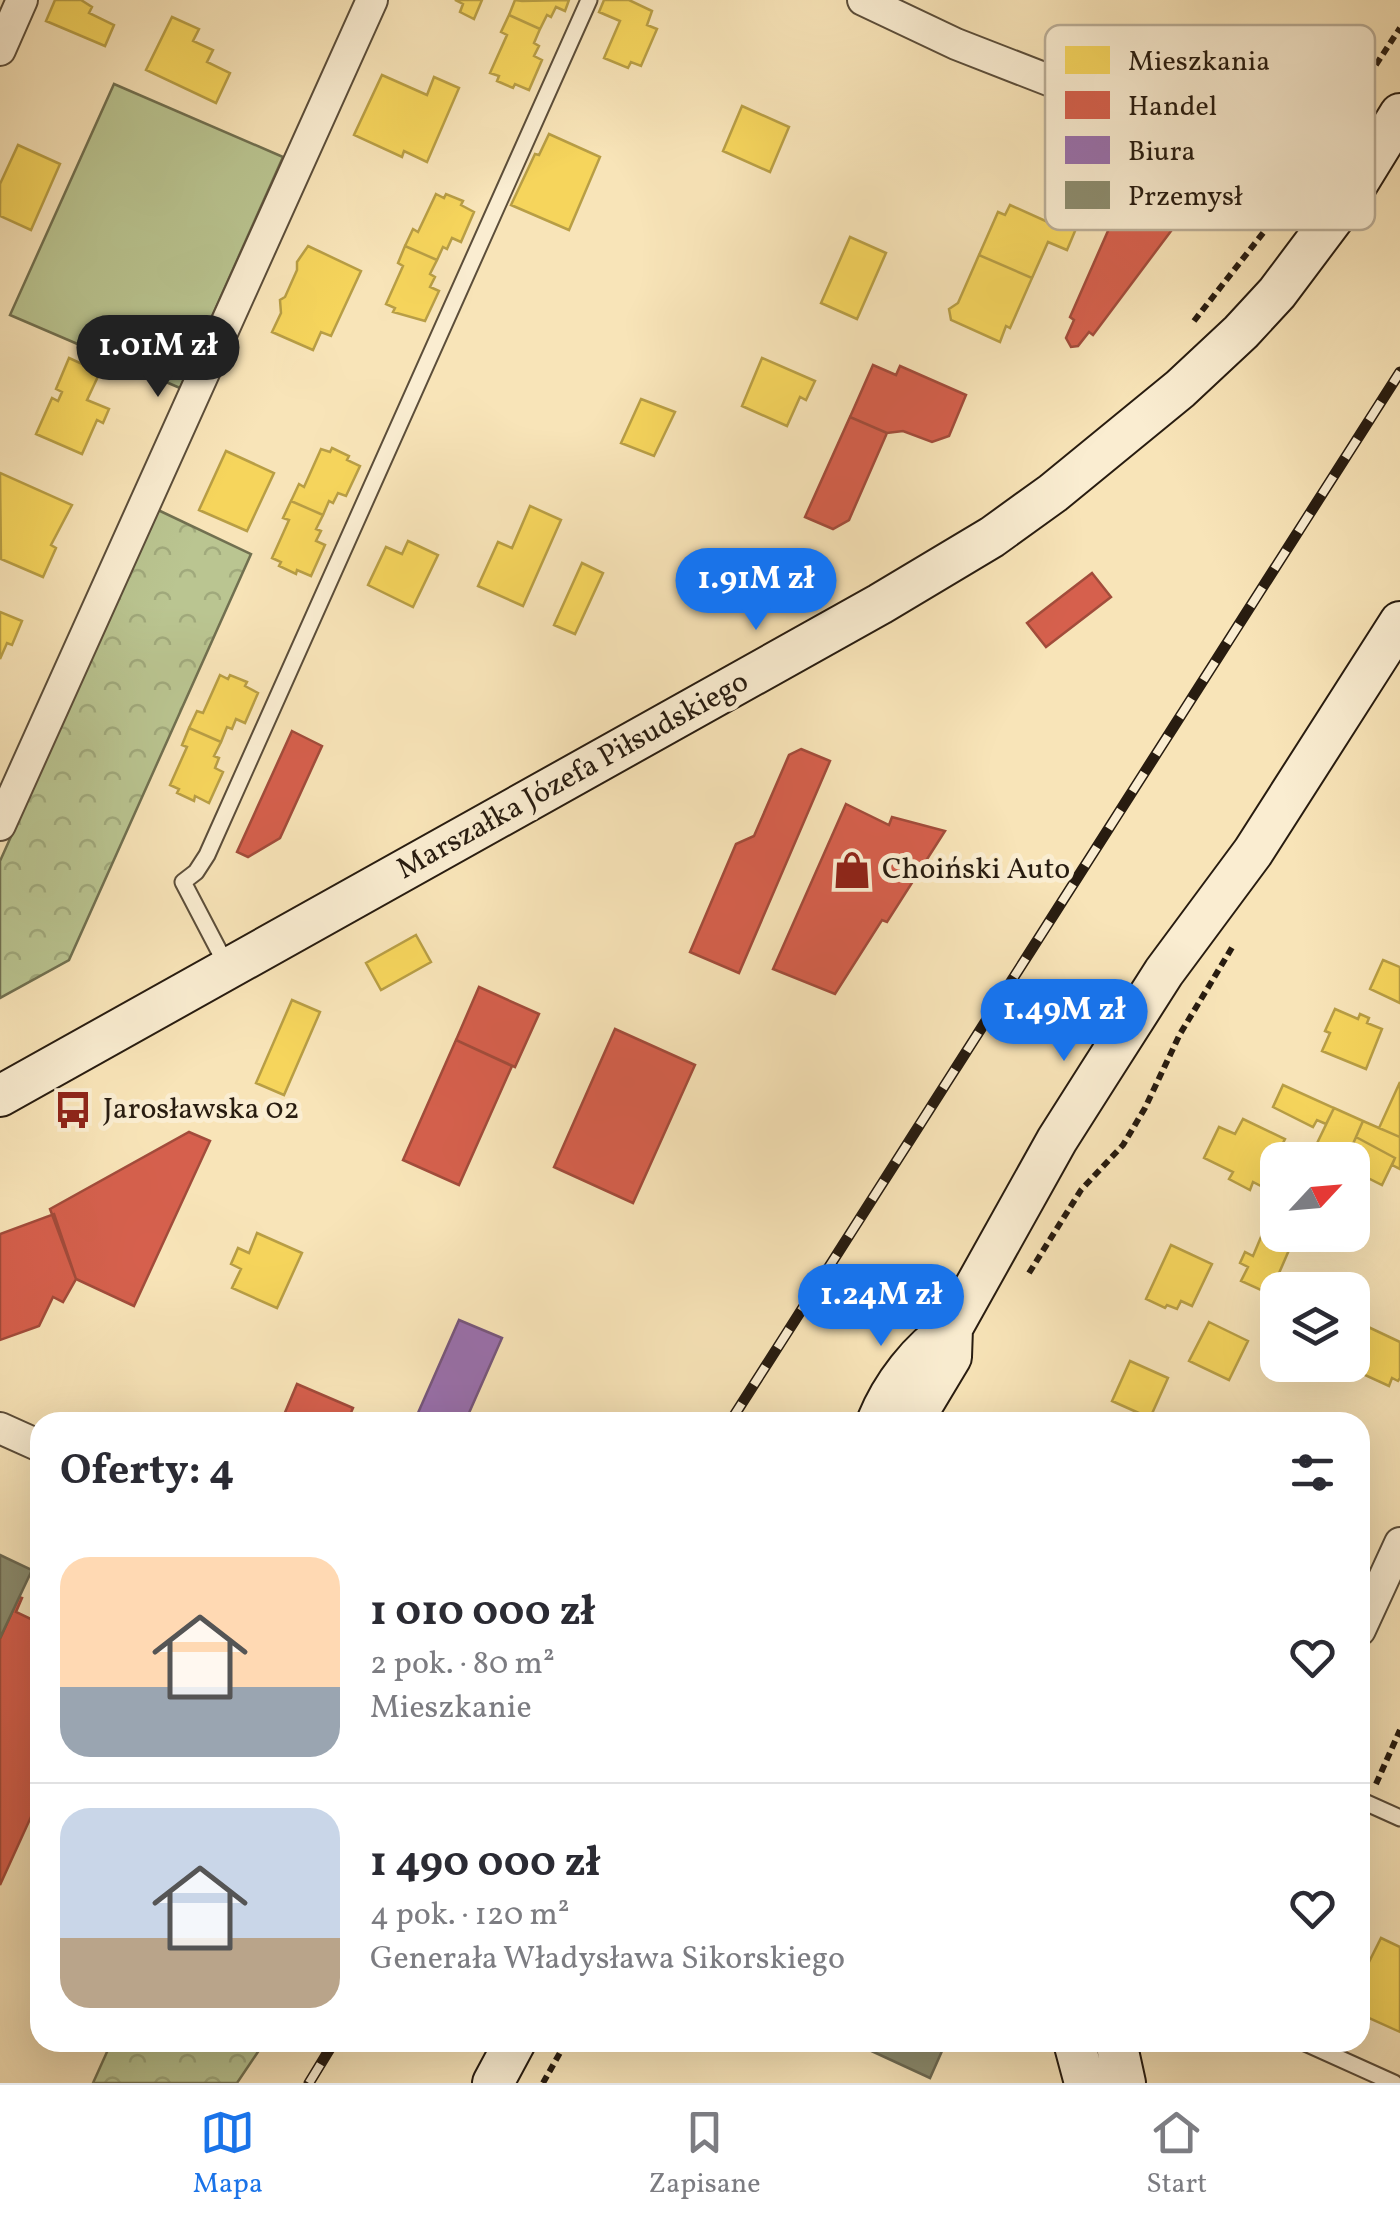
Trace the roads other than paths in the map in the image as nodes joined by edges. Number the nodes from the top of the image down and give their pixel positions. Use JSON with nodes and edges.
{"nodes":[{"id":1,"x":22,"y":0,"type":"edge"},
{"id":2,"x":372,"y":0,"type":"edge"},
{"id":3,"x":590,"y":0,"type":"edge"},
{"id":4,"x":863,"y":0,"type":"edge"},
{"id":5,"x":0,"y":50,"type":"edge"},
{"id":6,"x":1045,"y":79,"type":"edge"},
{"id":7,"x":1400,"y":114,"type":"edge"},
{"id":8,"x":1375,"y":155,"type":"edge"},
{"id":9,"x":1325,"y":230,"type":"edge"},
{"id":10,"x":1400,"y":622,"type":"edge"},
{"id":11,"x":0,"y":825,"type":"edge"},
{"id":12,"x":228,"y":968,"type":"junction"},
{"id":13,"x":0,"y":1096,"type":"edge"},
{"id":14,"x":952,"y":1328,"type":"junction"},
{"id":15,"x":881,"y":1412,"type":"edge"},
{"id":16,"x":918,"y":1412,"type":"edge"},
{"id":17,"x":0,"y":1428,"type":"edge"},
{"id":18,"x":30,"y":1442,"type":"edge"},
{"id":19,"x":1400,"y":1543,"type":"edge"},
{"id":20,"x":1370,"y":1608,"type":"edge"},
{"id":21,"x":1370,"y":1805,"type":"edge"},
{"id":22,"x":1400,"y":1818,"type":"edge"},
{"id":23,"x":509,"y":2052,"type":"edge"},
{"id":24,"x":1077,"y":2052,"type":"edge"},
{"id":25,"x":1118,"y":2052,"type":"edge"},
{"id":26,"x":1325,"y":2052,"type":"edge"},
{"id":27,"x":492,"y":2083,"type":"edge"},
{"id":28,"x":1085,"y":2083,"type":"edge"},
{"id":29,"x":1125,"y":2083,"type":"edge"},
{"id":30,"x":1394,"y":2083,"type":"edge"}],
"edges":[{"from":1,"to":5,"type":"street"},
{"from":2,"to":11,"type":"street"},
{"from":3,"to":12,"type":"lane"},
{"from":4,"to":6,"type":"street"},
{"from":7,"to":8,"type":"main road","name":"Marszałka Józefa Piłsudskiego"},
{"from":9,"to":12,"type":"main road","name":"Marszałka Józefa Piłsudskiego"},
{"from":10,"to":14,"type":"main road"},
{"from":12,"to":13,"type":"main road","name":"Marszałka Józefa Piłsudskiego"},
{"from":14,"to":15,"type":"main road"},
{"from":14,"to":16,"type":"main road"},
{"from":17,"to":18,"type":"street"},
{"from":19,"to":20,"type":"street"},
{"from":21,"to":22,"type":"lane"},
{"from":23,"to":27,"type":"main road"},
{"from":24,"to":28,"type":"main road"},
{"from":25,"to":29,"type":"main road"},
{"from":26,"to":30,"type":"lane"}]}
